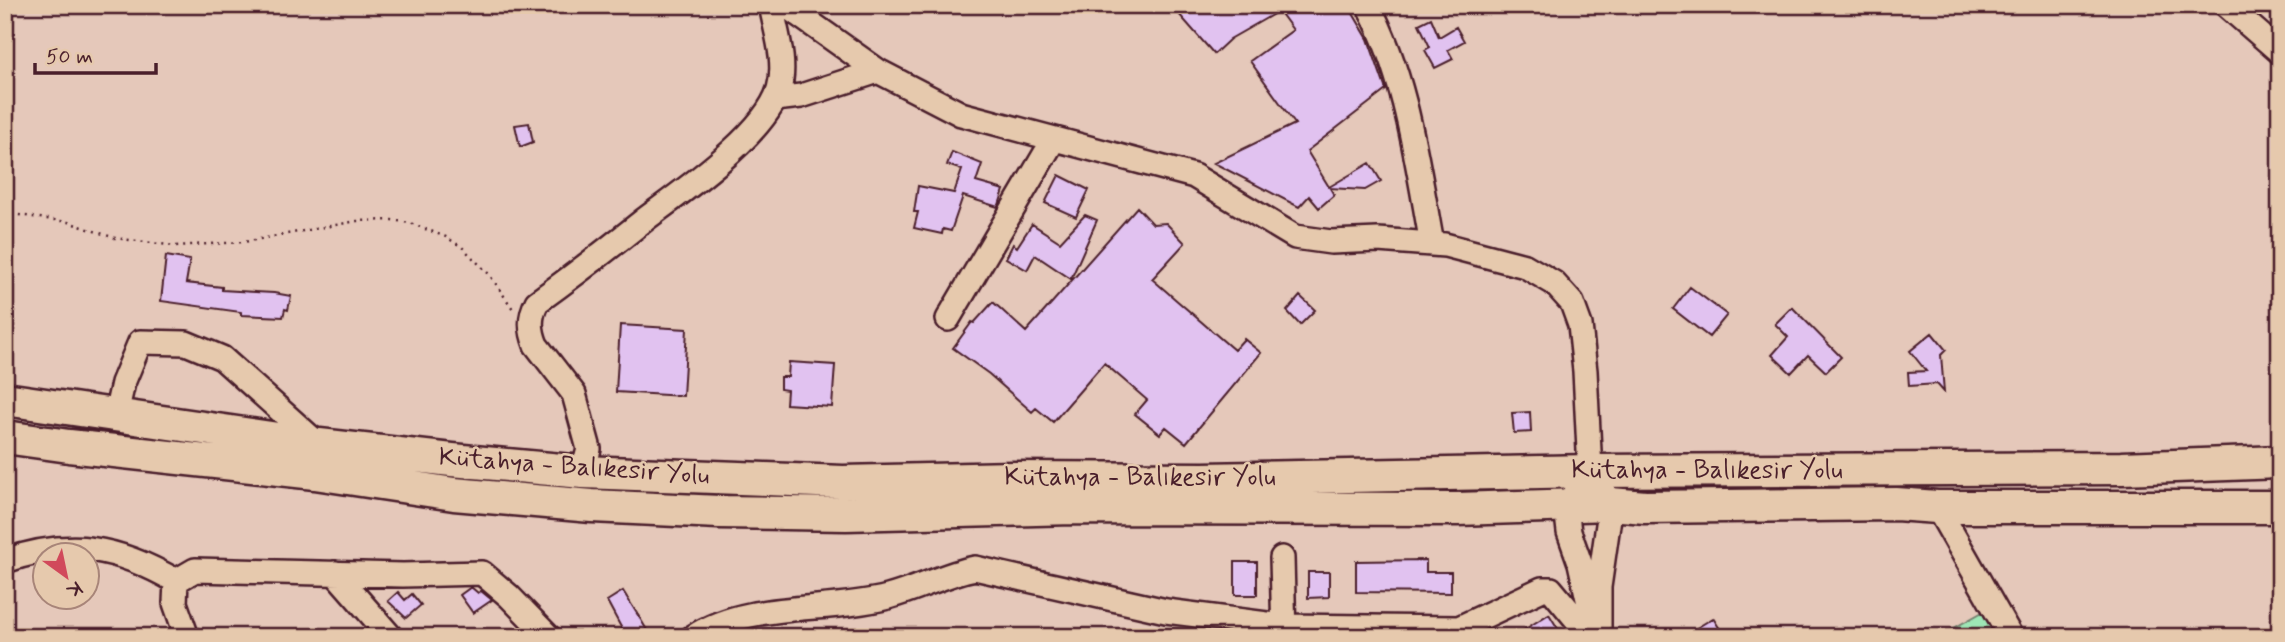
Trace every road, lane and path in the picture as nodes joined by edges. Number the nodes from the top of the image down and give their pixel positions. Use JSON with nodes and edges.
{"nodes":[{"id":1,"x":771,"y":5,"type":"edge"},
{"id":2,"x":785,"y":5,"type":"edge"},
{"id":3,"x":1368,"y":5,"type":"edge"},
{"id":4,"x":2226,"y":5,"type":"edge"},
{"id":5,"x":2280,"y":52,"type":"edge"},
{"id":6,"x":878,"y":71,"type":"junction"},
{"id":7,"x":775,"y":99,"type":"junction"},
{"id":8,"x":1054,"y":139,"type":"junction"},
{"id":9,"x":5,"y":213,"type":"edge"},
{"id":10,"x":1433,"y":244,"type":"junction"},
{"id":11,"x":531,"y":317,"type":"junction"},
{"id":12,"x":948,"y":319,"type":"dead end"},
{"id":13,"x":5,"y":399,"type":"edge"},
{"id":14,"x":116,"y":414,"type":"junction"},
{"id":15,"x":5,"y":437,"type":"edge"},
{"id":16,"x":319,"y":445,"type":"junction"},
{"id":17,"x":2280,"y":462,"type":"edge"},
{"id":18,"x":1590,"y":471,"type":"junction"},
{"id":19,"x":583,"y":472,"type":"junction"},
{"id":20,"x":1611,"y":504,"type":"junction"},
{"id":21,"x":1566,"y":506,"type":"junction"},
{"id":22,"x":1937,"y":507,"type":"junction"},
{"id":23,"x":2280,"y":508,"type":"edge"},
{"id":24,"x":1282,"y":558,"type":"dead end"},
{"id":25,"x":5,"y":561,"type":"edge"},
{"id":26,"x":335,"y":573,"type":"junction"},
{"id":27,"x":176,"y":581,"type":"junction"},
{"id":28,"x":1283,"y":631,"type":"edge"},
{"id":29,"x":187,"y":637,"type":"edge"},
{"id":30,"x":391,"y":637,"type":"edge"},
{"id":31,"x":549,"y":637,"type":"edge"},
{"id":32,"x":693,"y":637,"type":"edge"},
{"id":33,"x":1591,"y":637,"type":"edge"},
{"id":34,"x":1598,"y":637,"type":"edge"},
{"id":35,"x":2011,"y":637,"type":"edge"}],
"edges":[{"from":1,"to":7,"type":"street"},
{"from":2,"to":6,"type":"street"},
{"from":3,"to":10,"type":"street"},
{"from":4,"to":5,"type":"street"},
{"from":6,"to":7,"type":"street"},
{"from":6,"to":8,"type":"street"},
{"from":7,"to":11,"type":"street"},
{"from":8,"to":10,"type":"street"},
{"from":8,"to":12,"type":"street"},
{"from":9,"to":11,"type":"path"},
{"from":10,"to":18,"type":"street"},
{"from":11,"to":19,"type":"street"},
{"from":13,"to":14,"type":"highway","name":"Kütahya - Balıkesir Yolu"},
{"from":14,"to":16,"type":"highway","name":"Kütahya - Balıkesir Yolu"},
{"from":14,"to":16,"type":"street"},
{"from":15,"to":21,"type":"highway","name":"Kütahya - Balıkesir Yolu"},
{"from":16,"to":19,"type":"highway","name":"Kütahya - Balıkesir Yolu"},
{"from":17,"to":18,"type":"highway","name":"Kütahya - Balıkesir Yolu"},
{"from":18,"to":19,"type":"highway","name":"Kütahya - Balıkesir Yolu"},
{"from":18,"to":20,"type":"street"},
{"from":18,"to":21,"type":"street"},
{"from":20,"to":21,"type":"highway","name":"Kütahya - Balıkesir Yolu"},
{"from":20,"to":22,"type":"highway","name":"Kütahya - Balıkesir Yolu"},
{"from":20,"to":34,"type":"street"},
{"from":21,"to":34,"type":"street"},
{"from":22,"to":23,"type":"highway","name":"Kütahya - Balıkesir Yolu"},
{"from":22,"to":35,"type":"street"},
{"from":24,"to":28,"type":"street"},
{"from":25,"to":27,"type":"street"},
{"from":26,"to":27,"type":"street"},
{"from":26,"to":30,"type":"street"},
{"from":26,"to":31,"type":"street"},
{"from":27,"to":29,"type":"street"},
{"from":28,"to":32,"type":"street"},
{"from":28,"to":33,"type":"street"}]}
